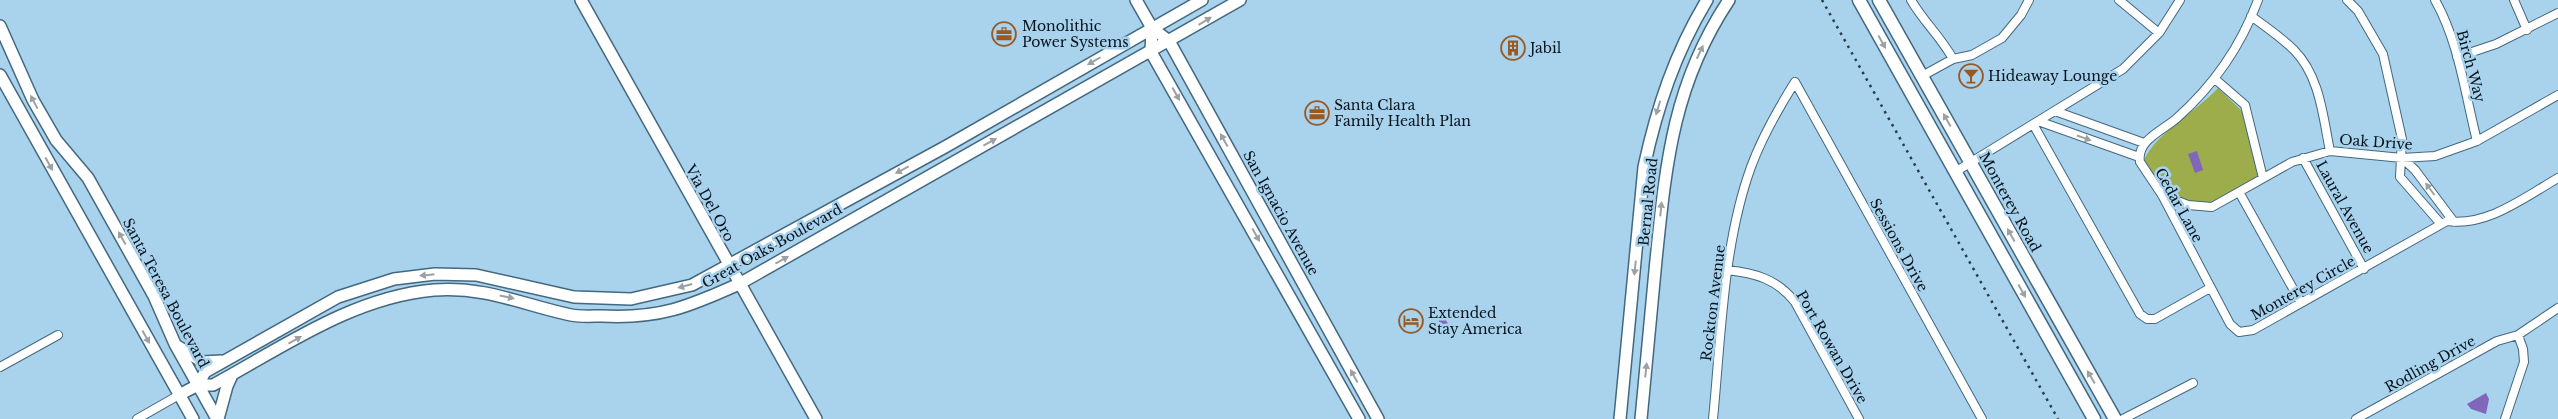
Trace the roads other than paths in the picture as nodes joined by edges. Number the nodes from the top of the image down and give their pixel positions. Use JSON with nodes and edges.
{"nodes":[{"id":1,"x":581,"y":0,"type":"edge"},
{"id":2,"x":1136,"y":0,"type":"edge"},
{"id":3,"x":1202,"y":0,"type":"edge"},
{"id":4,"x":1240,"y":0,"type":"edge"},
{"id":5,"x":1707,"y":0,"type":"edge"},
{"id":6,"x":1729,"y":0,"type":"edge"},
{"id":7,"x":1859,"y":0,"type":"edge"},
{"id":8,"x":1880,"y":0,"type":"edge"},
{"id":9,"x":1911,"y":0,"type":"edge"},
{"id":10,"x":2030,"y":0,"type":"edge"},
{"id":11,"x":2119,"y":0,"type":"edge"},
{"id":12,"x":2180,"y":0,"type":"edge"},
{"id":13,"x":2258,"y":0,"type":"edge"},
{"id":14,"x":2347,"y":0,"type":"edge"},
{"id":15,"x":2435,"y":0,"type":"edge"},
{"id":16,"x":2514,"y":0,"type":"edge"},
{"id":17,"x":2558,"y":13,"type":"edge"},
{"id":18,"x":2252,"y":16,"type":"junction"},
{"id":19,"x":0,"y":26,"type":"edge"},
{"id":20,"x":1152,"y":28,"type":"junction"},
{"id":21,"x":2527,"y":30,"type":"junction"},
{"id":22,"x":2159,"y":33,"type":"junction"},
{"id":23,"x":1169,"y":42,"type":"junction"},
{"id":24,"x":1151,"y":52,"type":"junction"},
{"id":25,"x":2456,"y":57,"type":"junction"},
{"id":26,"x":1953,"y":59,"type":"junction"},
{"id":27,"x":0,"y":75,"type":"edge"},
{"id":28,"x":1922,"y":76,"type":"junction"},
{"id":29,"x":2215,"y":79,"type":"junction"},
{"id":30,"x":1795,"y":82,"type":"joint"},
{"id":31,"x":2558,"y":94,"type":"edge"},
{"id":32,"x":2055,"y":111,"type":"junction"},
{"id":33,"x":2036,"y":123,"type":"junction"},
{"id":34,"x":2477,"y":141,"type":"junction"},
{"id":35,"x":2144,"y":143,"type":"junction"},
{"id":36,"x":945,"y":147,"type":"junction"},
{"id":37,"x":2330,"y":151,"type":"junction"},
{"id":38,"x":2139,"y":157,"type":"junction"},
{"id":39,"x":2303,"y":158,"type":"junction"},
{"id":40,"x":2402,"y":158,"type":"junction"},
{"id":41,"x":1970,"y":163,"type":"junction"},
{"id":42,"x":947,"y":166,"type":"junction"},
{"id":43,"x":1955,"y":172,"type":"junction"},
{"id":44,"x":2263,"y":178,"type":"junction"},
{"id":45,"x":2558,"y":178,"type":"edge"},
{"id":46,"x":2239,"y":192,"type":"junction"},
{"id":47,"x":2162,"y":195,"type":"junction"},
{"id":48,"x":2454,"y":222,"type":"junction"},
{"id":49,"x":2442,"y":224,"type":"junction"},
{"id":50,"x":729,"y":266,"type":"junction"},
{"id":51,"x":2364,"y":269,"type":"junction"},
{"id":52,"x":1727,"y":270,"type":"junction"},
{"id":53,"x":739,"y":284,"type":"junction"},
{"id":54,"x":2210,"y":288,"type":"junction"},
{"id":55,"x":2301,"y":303,"type":"junction"},
{"id":56,"x":2558,"y":308,"type":"edge"},
{"id":57,"x":58,"y":335,"type":"dead end"},
{"id":58,"x":2518,"y":335,"type":"junction"},
{"id":59,"x":175,"y":344,"type":"junction"},
{"id":60,"x":225,"y":361,"type":"junction"},
{"id":61,"x":0,"y":367,"type":"edge"},
{"id":62,"x":232,"y":375,"type":"junction"},
{"id":63,"x":2192,"y":383,"type":"dead end"},
{"id":64,"x":198,"y":385,"type":"junction"},
{"id":65,"x":179,"y":395,"type":"junction"},
{"id":66,"x":137,"y":419,"type":"edge"},
{"id":67,"x":193,"y":419,"type":"edge"},
{"id":68,"x":218,"y":419,"type":"edge"},
{"id":69,"x":816,"y":419,"type":"edge"},
{"id":70,"x":1359,"y":419,"type":"edge"},
{"id":71,"x":1378,"y":419,"type":"edge"},
{"id":72,"x":1620,"y":419,"type":"edge"},
{"id":73,"x":1641,"y":419,"type":"edge"},
{"id":74,"x":1713,"y":419,"type":"edge"},
{"id":75,"x":1859,"y":419,"type":"edge"},
{"id":76,"x":1982,"y":419,"type":"edge"},
{"id":77,"x":2094,"y":419,"type":"edge"},
{"id":78,"x":2115,"y":419,"type":"edge"},
{"id":79,"x":2123,"y":419,"type":"edge"},
{"id":80,"x":2356,"y":419,"type":"edge"},
{"id":81,"x":2505,"y":419,"type":"edge"}],
"edges":[{"from":1,"to":50,"type":"main road","name":"Via Del Oro"},
{"from":2,"to":20,"type":"main road","name":"San Ignacio Avenue"},
{"from":3,"to":20,"type":"main road","name":"Great Oaks Boulevard"},
{"from":23,"to":4,"type":"main road","name":"Great Oaks Boulevard","one_way":true},
{"from":5,"to":72,"type":"main road","name":"Bernal Road","one_way":true},
{"from":73,"to":6,"type":"main road","name":"Bernal Road","one_way":true},
{"from":7,"to":43,"type":"main road","one_way":true},
{"from":8,"to":28,"type":"main road","name":"Monterey Road"},
{"from":9,"to":26,"type":"street"},
{"from":10,"to":26,"type":"street"},
{"from":11,"to":22,"type":"street"},
{"from":12,"to":22,"type":"street"},
{"from":13,"to":18,"type":"street"},
{"from":14,"to":40,"type":"street"},
{"from":15,"to":25,"type":"street","name":"Birch Way"},
{"from":16,"to":21,"type":"street"},
{"from":17,"to":21,"type":"street"},
{"from":18,"to":29,"type":"street"},
{"from":18,"to":37,"type":"street","name":"Laural Avenue"},
{"from":59,"to":19,"type":"main road","name":"Santa Teresa Boulevard","one_way":true},
{"from":20,"to":23,"type":"main road","name":"San Ignacio Avenue"},
{"from":20,"to":24,"type":"main road"},
{"from":20,"to":36,"type":"main road","name":"Great Oaks Boulevard","one_way":true},
{"from":21,"to":25,"type":"street"},
{"from":22,"to":32,"type":"street"},
{"from":23,"to":24,"type":"main road","name":"Great Oaks Boulevard"},
{"from":71,"to":23,"type":"main road","name":"San Ignacio Avenue","one_way":true},
{"from":42,"to":24,"type":"main road","name":"Great Oaks Boulevard","one_way":true},
{"from":24,"to":70,"type":"main road","one_way":true},
{"from":25,"to":34,"type":"street","name":"Birch Way"},
{"from":26,"to":28,"type":"street"},
{"from":27,"to":65,"type":"main road","one_way":true},
{"from":41,"to":28,"type":"main road","name":"Monterey Road","one_way":true},
{"from":29,"to":35,"type":"street"},
{"from":29,"to":44,"type":"street"},
{"from":30,"to":52,"type":"street","name":"Rockton Avenue"},
{"from":30,"to":76,"type":"street","name":"Sessions Drive"},
{"from":31,"to":34,"type":"street","name":"Oak Drive"},
{"from":32,"to":33,"type":"street"},
{"from":32,"to":35,"type":"street"},
{"from":33,"to":38,"type":"street","one_way":true},
{"from":33,"to":41,"type":"street"},
{"from":33,"to":54,"type":"street"},
{"from":34,"to":40,"type":"street","name":"Oak Drive"},
{"from":35,"to":38,"type":"street","name":"Cedar Lane"},
{"from":36,"to":42,"type":"main road"},
{"from":36,"to":50,"type":"main road","name":"Great Oaks Boulevard","one_way":true},
{"from":37,"to":39,"type":"street","name":"Oak Drive"},
{"from":37,"to":40,"type":"street","name":"Oak Drive"},
{"from":38,"to":47,"type":"street","name":"Cedar Lane"},
{"from":39,"to":44,"type":"street","name":"Oak Drive"},
{"from":39,"to":51,"type":"street","name":"Laural Avenue"},
{"from":48,"to":40,"type":"street","one_way":true},
{"from":40,"to":49,"type":"street"},
{"from":41,"to":43,"type":"street"},
{"from":78,"to":41,"type":"main road","name":"Monterey Road","one_way":true},
{"from":53,"to":42,"type":"main road","name":"Great Oaks Boulevard","one_way":true},
{"from":43,"to":77,"type":"main road","one_way":true},
{"from":44,"to":46,"type":"street","name":"Oak Drive"},
{"from":45,"to":48,"type":"street","name":"Monterey Circle"},
{"from":46,"to":47,"type":"street","name":"Oak Drive"},
{"from":46,"to":55,"type":"street"},
{"from":47,"to":54,"type":"street","name":"Cedar Lane"},
{"from":48,"to":49,"type":"street","name":"Monterey Circle"},
{"from":49,"to":51,"type":"street","name":"Monterey Circle"},
{"from":50,"to":53,"type":"main road","name":"Via Del Oro"},
{"from":50,"to":60,"type":"main road","name":"Great Oaks Boulevard","one_way":true},
{"from":51,"to":55,"type":"street","name":"Monterey Circle"},
{"from":52,"to":74,"type":"street","name":"Rockton Avenue"},
{"from":52,"to":75,"type":"street","name":"Port Rowan Drive"},
{"from":62,"to":53,"type":"main road","name":"Great Oaks Boulevard","one_way":true},
{"from":53,"to":69,"type":"main road","name":"Via Del Oro"},
{"from":54,"to":55,"type":"street","name":"Monterey Circle"},
{"from":56,"to":58,"type":"street","name":"Rodling Drive"},
{"from":57,"to":61,"type":"street"},
{"from":58,"to":80,"type":"street","name":"Rodling Drive"},
{"from":58,"to":81,"type":"street"},
{"from":59,"to":60,"type":"main road"},
{"from":59,"to":64,"type":"main road","name":"Santa Teresa Boulevard"},
{"from":60,"to":64,"type":"main road","name":"Great Oaks Boulevard"},
{"from":62,"to":64,"type":"main road","name":"Great Oaks Boulevard"},
{"from":62,"to":68,"type":"main road"},
{"from":63,"to":79,"type":"street"},
{"from":64,"to":65,"type":"main road","name":"Great Oaks Boulevard"},
{"from":64,"to":68,"type":"main road","name":"Santa Teresa Boulevard"},
{"from":65,"to":66,"type":"street"},
{"from":65,"to":67,"type":"main road"}]}
